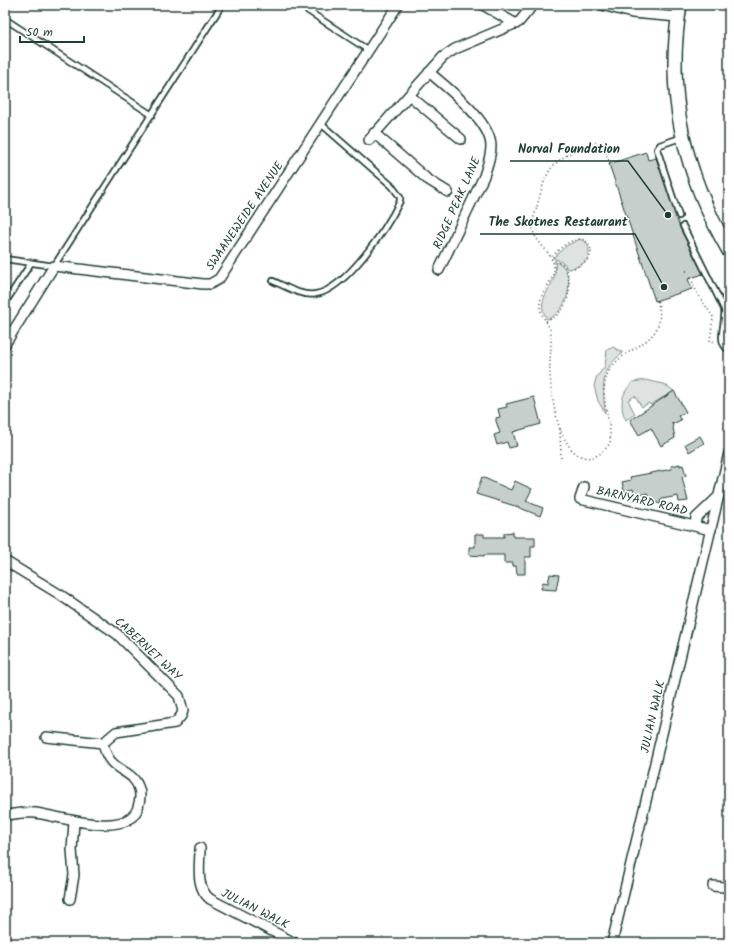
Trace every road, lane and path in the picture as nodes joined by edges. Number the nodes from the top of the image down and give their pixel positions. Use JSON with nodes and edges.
{"nodes":[{"id":1,"x":222,"y":5,"type":"edge"},
{"id":2,"x":299,"y":5,"type":"edge"},
{"id":3,"x":398,"y":5,"type":"edge"},
{"id":4,"x":483,"y":5,"type":"edge"},
{"id":5,"x":533,"y":5,"type":"edge"},
{"id":6,"x":602,"y":5,"type":"edge"},
{"id":7,"x":679,"y":11,"type":"edge"},
{"id":8,"x":5,"y":19,"type":"edge"},
{"id":9,"x":516,"y":24,"type":"junction"},
{"id":10,"x":368,"y":50,"type":"junction"},
{"id":11,"x":429,"y":72,"type":"junction"},
{"id":12,"x":409,"y":95,"type":"junction"},
{"id":13,"x":152,"y":114,"type":"junction"},
{"id":14,"x":320,"y":124,"type":"junction"},
{"id":15,"x":683,"y":137,"type":"junction"},
{"id":16,"x":460,"y":139,"type":"dead end"},
{"id":17,"x":610,"y":164,"type":"dead end"},
{"id":18,"x":448,"y":192,"type":"dead end"},
{"id":19,"x":679,"y":216,"type":"dead end"},
{"id":20,"x":683,"y":226,"type":"dead end"},
{"id":21,"x":729,"y":251,"type":"edge"},
{"id":22,"x":5,"y":259,"type":"edge"},
{"id":23,"x":551,"y":260,"type":"junction"},
{"id":24,"x":31,"y":263,"type":"junction"},
{"id":25,"x":54,"y":266,"type":"junction"},
{"id":26,"x":567,"y":269,"type":"junction"},
{"id":27,"x":439,"y":270,"type":"dead end"},
{"id":28,"x":691,"y":278,"type":"dead end"},
{"id":29,"x":272,"y":281,"type":"dead end"},
{"id":30,"x":657,"y":300,"type":"dead end"},
{"id":31,"x":5,"y":304,"type":"edge"},
{"id":32,"x":546,"y":321,"type":"junction"},
{"id":33,"x":5,"y":344,"type":"edge"},
{"id":34,"x":717,"y":346,"type":"dead end"},
{"id":35,"x":729,"y":350,"type":"edge"},
{"id":36,"x":560,"y":428,"type":"junction"},
{"id":37,"x":729,"y":453,"type":"edge"},
{"id":38,"x":561,"y":461,"type":"dead end"},
{"id":39,"x":584,"y":487,"type":"dead end"},
{"id":40,"x":719,"y":496,"type":"junction"},
{"id":41,"x":695,"y":525,"type":"junction"},
{"id":42,"x":711,"y":530,"type":"junction"},
{"id":43,"x":5,"y":561,"type":"edge"},
{"id":44,"x":46,"y":738,"type":"dead end"},
{"id":45,"x":103,"y":742,"type":"junction"},
{"id":46,"x":5,"y":815,"type":"edge"},
{"id":47,"x":74,"y":822,"type":"junction"},
{"id":48,"x":200,"y":848,"type":"dead end"},
{"id":49,"x":729,"y":885,"type":"edge"},
{"id":50,"x":713,"y":886,"type":"dead end"},
{"id":51,"x":70,"y":899,"type":"dead end"},
{"id":52,"x":295,"y":943,"type":"edge"},
{"id":53,"x":612,"y":943,"type":"edge"}],
"edges":[{"from":1,"to":13,"type":"lane"},
{"from":2,"to":10,"type":"lane"},
{"from":3,"to":10,"type":"street","name":"SWAANEWEIDE AVENUE"},
{"from":4,"to":9,"type":"street"},
{"from":5,"to":9,"type":"street"},
{"from":6,"to":7,"type":"street"},
{"from":7,"to":15,"type":"main road"},
{"from":8,"to":13,"type":"lane"},
{"from":9,"to":11,"type":"street"},
{"from":10,"to":14,"type":"street","name":"SWAANEWEIDE AVENUE"},
{"from":11,"to":12,"type":"street"},
{"from":11,"to":27,"type":"street","name":"RIDGE PEAK LANE"},
{"from":12,"to":16,"type":"street"},
{"from":12,"to":18,"type":"street"},
{"from":13,"to":25,"type":"lane"},
{"from":14,"to":25,"type":"street","name":"SWAANEWEIDE AVENUE"},
{"from":14,"to":29,"type":"lane"},
{"from":15,"to":19,"type":"lane"},
{"from":15,"to":21,"type":"main road"},
{"from":17,"to":23,"type":"path"},
{"from":20,"to":35,"type":"lane"},
{"from":22,"to":24,"type":"lane","name":"SWAANEWEIDE AVENUE"},
{"from":23,"to":26,"type":"path"},
{"from":23,"to":26,"type":"path"},
{"from":23,"to":32,"type":"path"},
{"from":24,"to":25,"type":"lane","name":"SWAANEWEIDE AVENUE"},
{"from":24,"to":31,"type":"lane"},
{"from":25,"to":33,"type":"street"},
{"from":26,"to":32,"type":"path"},
{"from":28,"to":34,"type":"path"},
{"from":30,"to":36,"type":"path"},
{"from":32,"to":36,"type":"path"},
{"from":36,"to":38,"type":"path"},
{"from":37,"to":40,"type":"street","name":"JULIAN WALK"},
{"from":39,"to":41,"type":"street","name":"BARNYARD ROAD"},
{"from":40,"to":41,"type":"street"},
{"from":40,"to":42,"type":"street","name":"JULIAN WALK"},
{"from":41,"to":42,"type":"street","name":"BARNYARD ROAD"},
{"from":42,"to":53,"type":"street","name":"JULIAN WALK"},
{"from":43,"to":45,"type":"street","name":"CABERNET WAY"},
{"from":44,"to":45,"type":"street"},
{"from":45,"to":47,"type":"street"},
{"from":46,"to":47,"type":"street"},
{"from":47,"to":51,"type":"street"},
{"from":48,"to":52,"type":"street","name":"JULIAN WALK"},
{"from":49,"to":50,"type":"street"}]}
